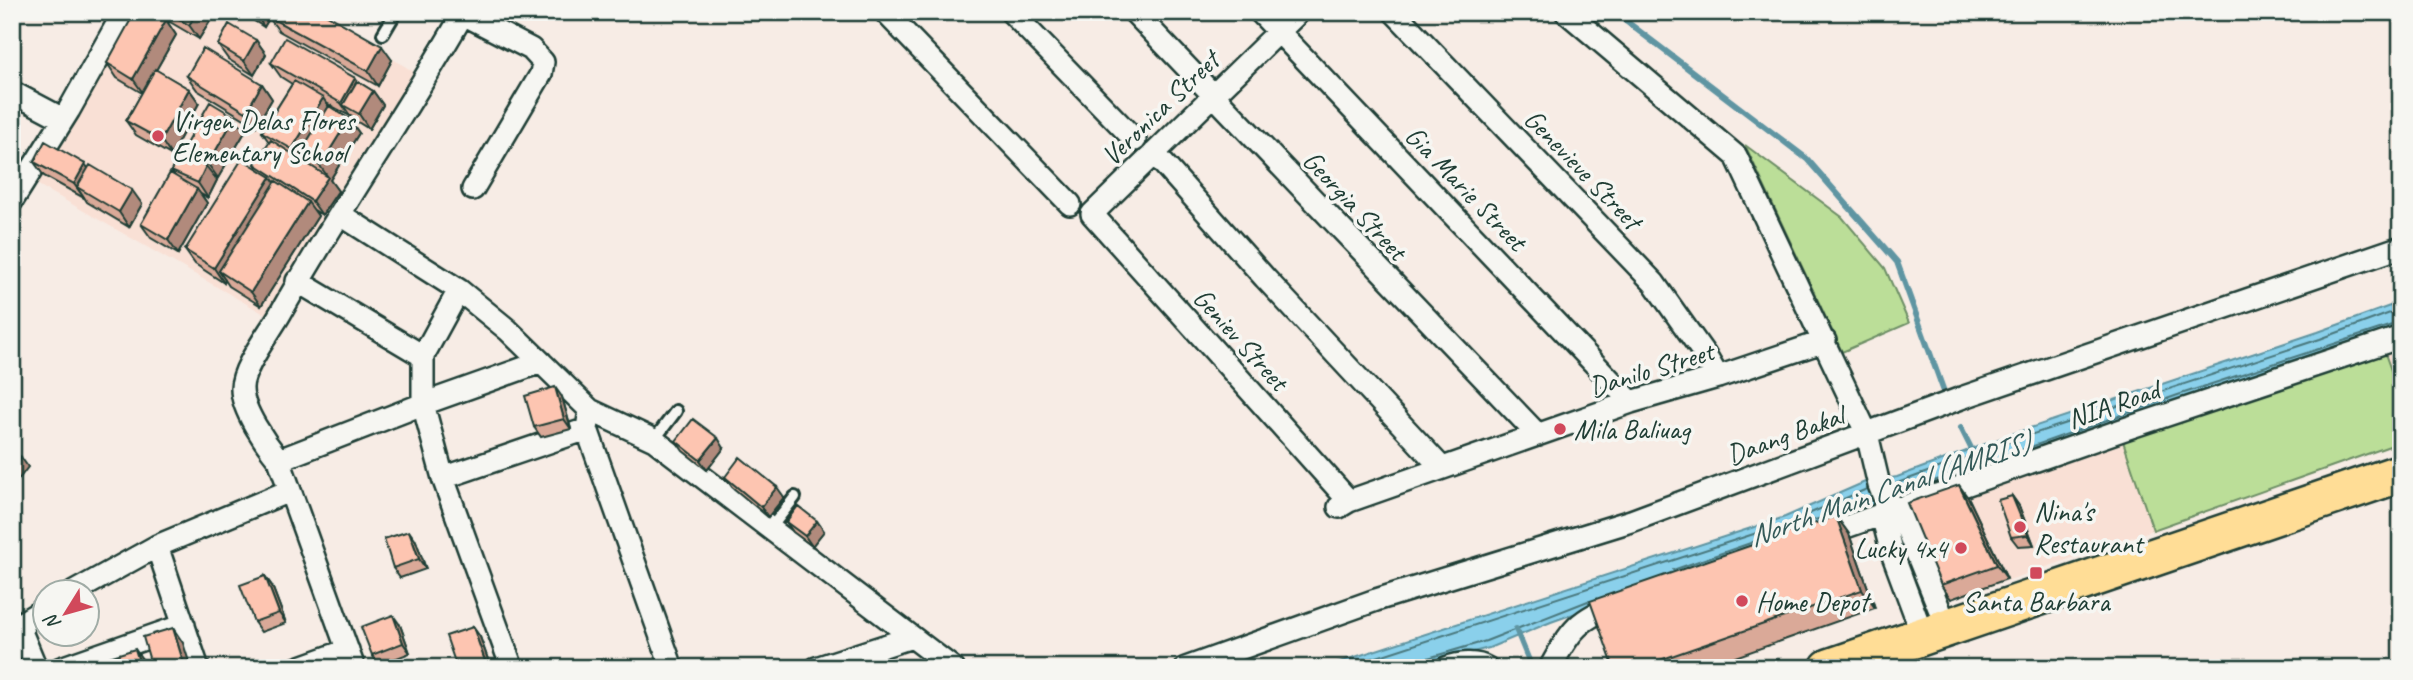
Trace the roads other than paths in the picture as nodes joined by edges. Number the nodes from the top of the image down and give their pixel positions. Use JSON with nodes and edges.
{"nodes":[{"id":1,"x":124,"y":12,"type":"edge"},
{"id":2,"x":396,"y":12,"type":"edge"},
{"id":3,"x":885,"y":12,"type":"edge"},
{"id":4,"x":1011,"y":12,"type":"edge"},
{"id":5,"x":1134,"y":12,"type":"edge"},
{"id":6,"x":1260,"y":12,"type":"edge"},
{"id":7,"x":1298,"y":12,"type":"edge"},
{"id":8,"x":1394,"y":12,"type":"edge"},
{"id":9,"x":1566,"y":12,"type":"edge"},
{"id":10,"x":462,"y":13,"type":"edge"},
{"id":11,"x":1279,"y":32,"type":"junction"},
{"id":12,"x":383,"y":34,"type":"dead end"},
{"id":13,"x":12,"y":92,"type":"edge"},
{"id":14,"x":1213,"y":95,"type":"junction"},
{"id":15,"x":63,"y":119,"type":"junction"},
{"id":16,"x":1135,"y":140,"type":"dead end"},
{"id":17,"x":1154,"y":153,"type":"junction"},
{"id":18,"x":473,"y":189,"type":"dead end"},
{"id":19,"x":12,"y":201,"type":"edge"},
{"id":20,"x":1070,"y":204,"type":"dead end"},
{"id":21,"x":1092,"y":214,"type":"joint"},
{"id":22,"x":341,"y":215,"type":"junction"},
{"id":23,"x":2401,"y":247,"type":"edge"},
{"id":24,"x":297,"y":281,"type":"junction"},
{"id":25,"x":459,"y":290,"type":"junction"},
{"id":26,"x":2401,"y":337,"type":"edge"},
{"id":27,"x":1825,"y":341,"type":"junction"},
{"id":28,"x":423,"y":356,"type":"junction"},
{"id":29,"x":541,"y":362,"type":"junction"},
{"id":30,"x":1718,"y":377,"type":"junction"},
{"id":31,"x":1631,"y":402,"type":"junction"},
{"id":32,"x":423,"y":404,"type":"junction"},
{"id":33,"x":676,"y":411,"type":"dead end"},
{"id":34,"x":588,"y":420,"type":"junction"},
{"id":35,"x":1867,"y":434,"type":"junction"},
{"id":36,"x":1538,"y":435,"type":"junction"},
{"id":37,"x":654,"y":440,"type":"junction"},
{"id":38,"x":279,"y":460,"type":"junction"},
{"id":39,"x":1441,"y":467,"type":"junction"},
{"id":40,"x":2401,"y":472,"type":"edge"},
{"id":41,"x":443,"y":478,"type":"junction"},
{"id":42,"x":289,"y":491,"type":"junction"},
{"id":43,"x":795,"y":497,"type":"dead end"},
{"id":44,"x":1886,"y":503,"type":"junction"},
{"id":45,"x":1343,"y":504,"type":"joint"},
{"id":46,"x":770,"y":529,"type":"junction"},
{"id":47,"x":1805,"y":541,"type":"edge"},
{"id":48,"x":157,"y":546,"type":"junction"},
{"id":49,"x":100,"y":578,"type":"edge"},
{"id":50,"x":1637,"y":598,"type":"edge"},
{"id":51,"x":32,"y":617,"type":"edge"},
{"id":52,"x":184,"y":625,"type":"junction"},
{"id":53,"x":1935,"y":632,"type":"junction"},
{"id":54,"x":912,"y":637,"type":"junction"},
{"id":55,"x":351,"y":659,"type":"edge"},
{"id":56,"x":36,"y":668,"type":"edge"},
{"id":57,"x":61,"y":668,"type":"edge"},
{"id":58,"x":198,"y":668,"type":"edge"},
{"id":59,"x":299,"y":668,"type":"edge"},
{"id":60,"x":512,"y":668,"type":"edge"},
{"id":61,"x":672,"y":668,"type":"edge"},
{"id":62,"x":816,"y":668,"type":"edge"},
{"id":63,"x":953,"y":668,"type":"edge"},
{"id":64,"x":1186,"y":668,"type":"edge"},
{"id":65,"x":1446,"y":668,"type":"edge"},
{"id":66,"x":1487,"y":668,"type":"edge"},
{"id":67,"x":1550,"y":668,"type":"edge"},
{"id":68,"x":1829,"y":668,"type":"edge"}],
"edges":[{"from":1,"to":15,"type":"street"},
{"from":2,"to":12,"type":"lane"},
{"from":3,"to":20,"type":"street"},
{"from":4,"to":16,"type":"street"},
{"from":5,"to":14,"type":"street","name":"Georgia Street"},
{"from":6,"to":11,"type":"street","name":"Gia Marie Street"},
{"from":7,"to":11,"type":"street","name":"Veronica Street"},
{"from":8,"to":30,"type":"street","name":"Genevieve Street"},
{"from":9,"to":27,"type":"street"},
{"from":10,"to":18,"type":"street"},
{"from":10,"to":22,"type":"street"},
{"from":11,"to":14,"type":"street","name":"Veronica Street"},
{"from":11,"to":31,"type":"street","name":"Gia Marie Street"},
{"from":13,"to":15,"type":"street"},
{"from":14,"to":17,"type":"street","name":"Veronica Street"},
{"from":14,"to":36,"type":"street","name":"Georgia Street"},
{"from":15,"to":19,"type":"street"},
{"from":17,"to":21,"type":"street","name":"Veronica Street"},
{"from":17,"to":39,"type":"street"},
{"from":21,"to":45,"type":"street","name":"Geniev Street"},
{"from":22,"to":24,"type":"street"},
{"from":22,"to":25,"type":"street"},
{"from":23,"to":35,"type":"street","name":"Daang Bakal"},
{"from":24,"to":28,"type":"street"},
{"from":24,"to":38,"type":"street"},
{"from":25,"to":28,"type":"street"},
{"from":25,"to":29,"type":"street"},
{"from":26,"to":44,"type":"street","name":"NIA Road"},
{"from":27,"to":30,"type":"street","name":"Danilo Street"},
{"from":27,"to":35,"type":"street"},
{"from":28,"to":32,"type":"street"},
{"from":29,"to":32,"type":"street"},
{"from":29,"to":34,"type":"street"},
{"from":30,"to":31,"type":"street","name":"Danilo Street"},
{"from":31,"to":36,"type":"street","name":"Danilo Street"},
{"from":32,"to":38,"type":"street"},
{"from":32,"to":41,"type":"street"},
{"from":33,"to":37,"type":"lane"},
{"from":34,"to":37,"type":"street"},
{"from":34,"to":41,"type":"street"},
{"from":34,"to":61,"type":"street"},
{"from":35,"to":44,"type":"street"},
{"from":35,"to":64,"type":"street","name":"Daang Bakal"},
{"from":36,"to":39,"type":"street","name":"Danilo Street"},
{"from":37,"to":46,"type":"street"},
{"from":38,"to":42,"type":"street"},
{"from":39,"to":45,"type":"street","name":"Danilo Street"},
{"from":40,"to":53,"type":"highway"},
{"from":41,"to":60,"type":"street"},
{"from":42,"to":48,"type":"street"},
{"from":42,"to":55,"type":"street"},
{"from":43,"to":46,"type":"lane"},
{"from":44,"to":47,"type":"street","name":"NIA Road"},
{"from":44,"to":53,"type":"street"},
{"from":46,"to":54,"type":"street"},
{"from":48,"to":49,"type":"street"},
{"from":48,"to":52,"type":"street"},
{"from":50,"to":67,"type":"street"},
{"from":51,"to":56,"type":"street"},
{"from":52,"to":57,"type":"street"},
{"from":52,"to":58,"type":"street"},
{"from":53,"to":68,"type":"highway"},
{"from":54,"to":62,"type":"street"},
{"from":54,"to":63,"type":"street"},
{"from":55,"to":59,"type":"street"},
{"from":65,"to":66,"type":"street"}]}
